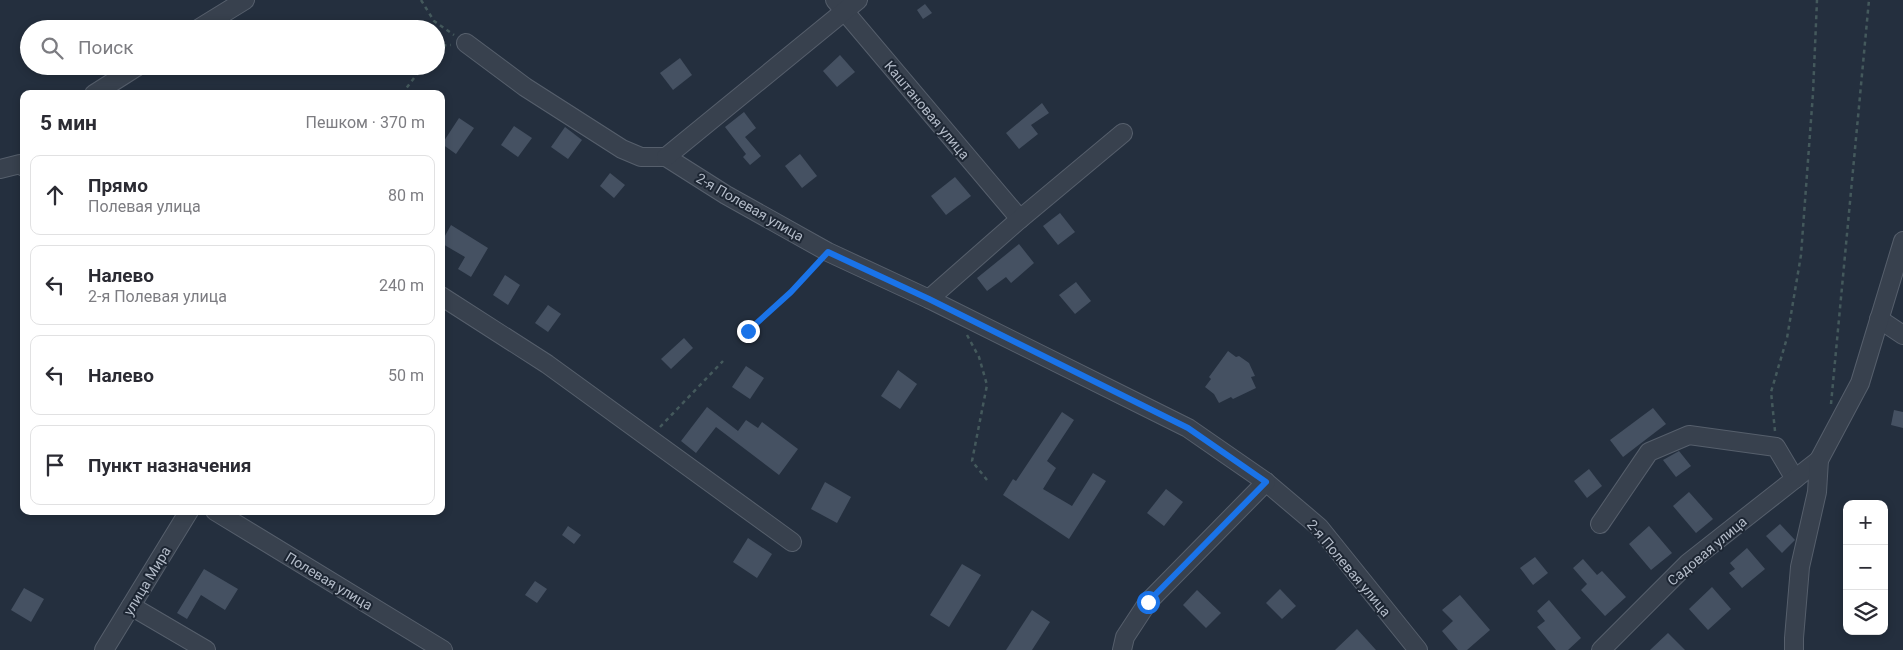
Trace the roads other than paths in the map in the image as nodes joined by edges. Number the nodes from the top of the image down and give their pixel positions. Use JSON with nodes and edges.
{"nodes":[{"id":1,"x":245,"y":0,"type":"edge"},
{"id":2,"x":858,"y":0,"type":"edge"},
{"id":3,"x":839,"y":6,"type":"edge"},
{"id":4,"x":213,"y":20,"type":"edge"},
{"id":5,"x":466,"y":43,"type":"road end"},
{"id":6,"x":124,"y":75,"type":"edge"},
{"id":7,"x":100,"y":90,"type":"edge"},
{"id":8,"x":1123,"y":133,"type":"dead end"},
{"id":9,"x":666,"y":157,"type":"junction"},
{"id":10,"x":20,"y":164,"type":"edge"},
{"id":11,"x":0,"y":169,"type":"edge"},
{"id":12,"x":1020,"y":219,"type":"junction"},
{"id":13,"x":1903,"y":241,"type":"edge"},
{"id":14,"x":445,"y":299,"type":"edge"},
{"id":15,"x":929,"y":299,"type":"junction"},
{"id":16,"x":1879,"y":319,"type":"junction"},
{"id":17,"x":1903,"y":334,"type":"edge"},
{"id":18,"x":1820,"y":460,"type":"junction"},
{"id":19,"x":1795,"y":479,"type":"junction"},
{"id":20,"x":1266,"y":482,"type":"junction"},
{"id":21,"x":187,"y":515,"type":"edge"},
{"id":22,"x":222,"y":515,"type":"edge"},
{"id":23,"x":1600,"y":524,"type":"dead end"},
{"id":24,"x":792,"y":542,"type":"dead end"},
{"id":25,"x":131,"y":606,"type":"junction"},
{"id":26,"x":104,"y":650,"type":"edge"},
{"id":27,"x":206,"y":650,"type":"edge"},
{"id":28,"x":443,"y":650,"type":"edge"},
{"id":29,"x":1122,"y":650,"type":"edge"},
{"id":30,"x":1418,"y":650,"type":"edge"},
{"id":31,"x":1601,"y":650,"type":"edge"},
{"id":32,"x":1794,"y":650,"type":"edge"}],
"edges":[{"from":1,"to":4,"type":"street"},
{"from":2,"to":3,"type":"street"},
{"from":3,"to":9,"type":"street"},
{"from":3,"to":12,"type":"street","name":"Каштановая улица"},
{"from":5,"to":9,"type":"street"},
{"from":6,"to":7,"type":"street"},
{"from":8,"to":12,"type":"street"},
{"from":9,"to":15,"type":"street","name":"2-я Полевая улица"},
{"from":10,"to":11,"type":"street"},
{"from":12,"to":15,"type":"street"},
{"from":13,"to":16,"type":"street","name":"Садовая улица"},
{"from":14,"to":24,"type":"street"},
{"from":15,"to":20,"type":"street","name":"2-я Полевая улица"},
{"from":16,"to":17,"type":"street"},
{"from":16,"to":18,"type":"street","name":"Садовая улица"},
{"from":18,"to":19,"type":"street","name":"Садовая улица"},
{"from":18,"to":32,"type":"street","name":"Садовая улица"},
{"from":19,"to":23,"type":"street"},
{"from":19,"to":31,"type":"street","name":"Садовая улица"},
{"from":20,"to":29,"type":"street"},
{"from":20,"to":30,"type":"street","name":"2-я Полевая улица"},
{"from":21,"to":25,"type":"street","name":"улица Мира"},
{"from":22,"to":28,"type":"street","name":"Полевая улица"},
{"from":25,"to":26,"type":"street","name":"улица Мира"},
{"from":25,"to":27,"type":"street"}]}
